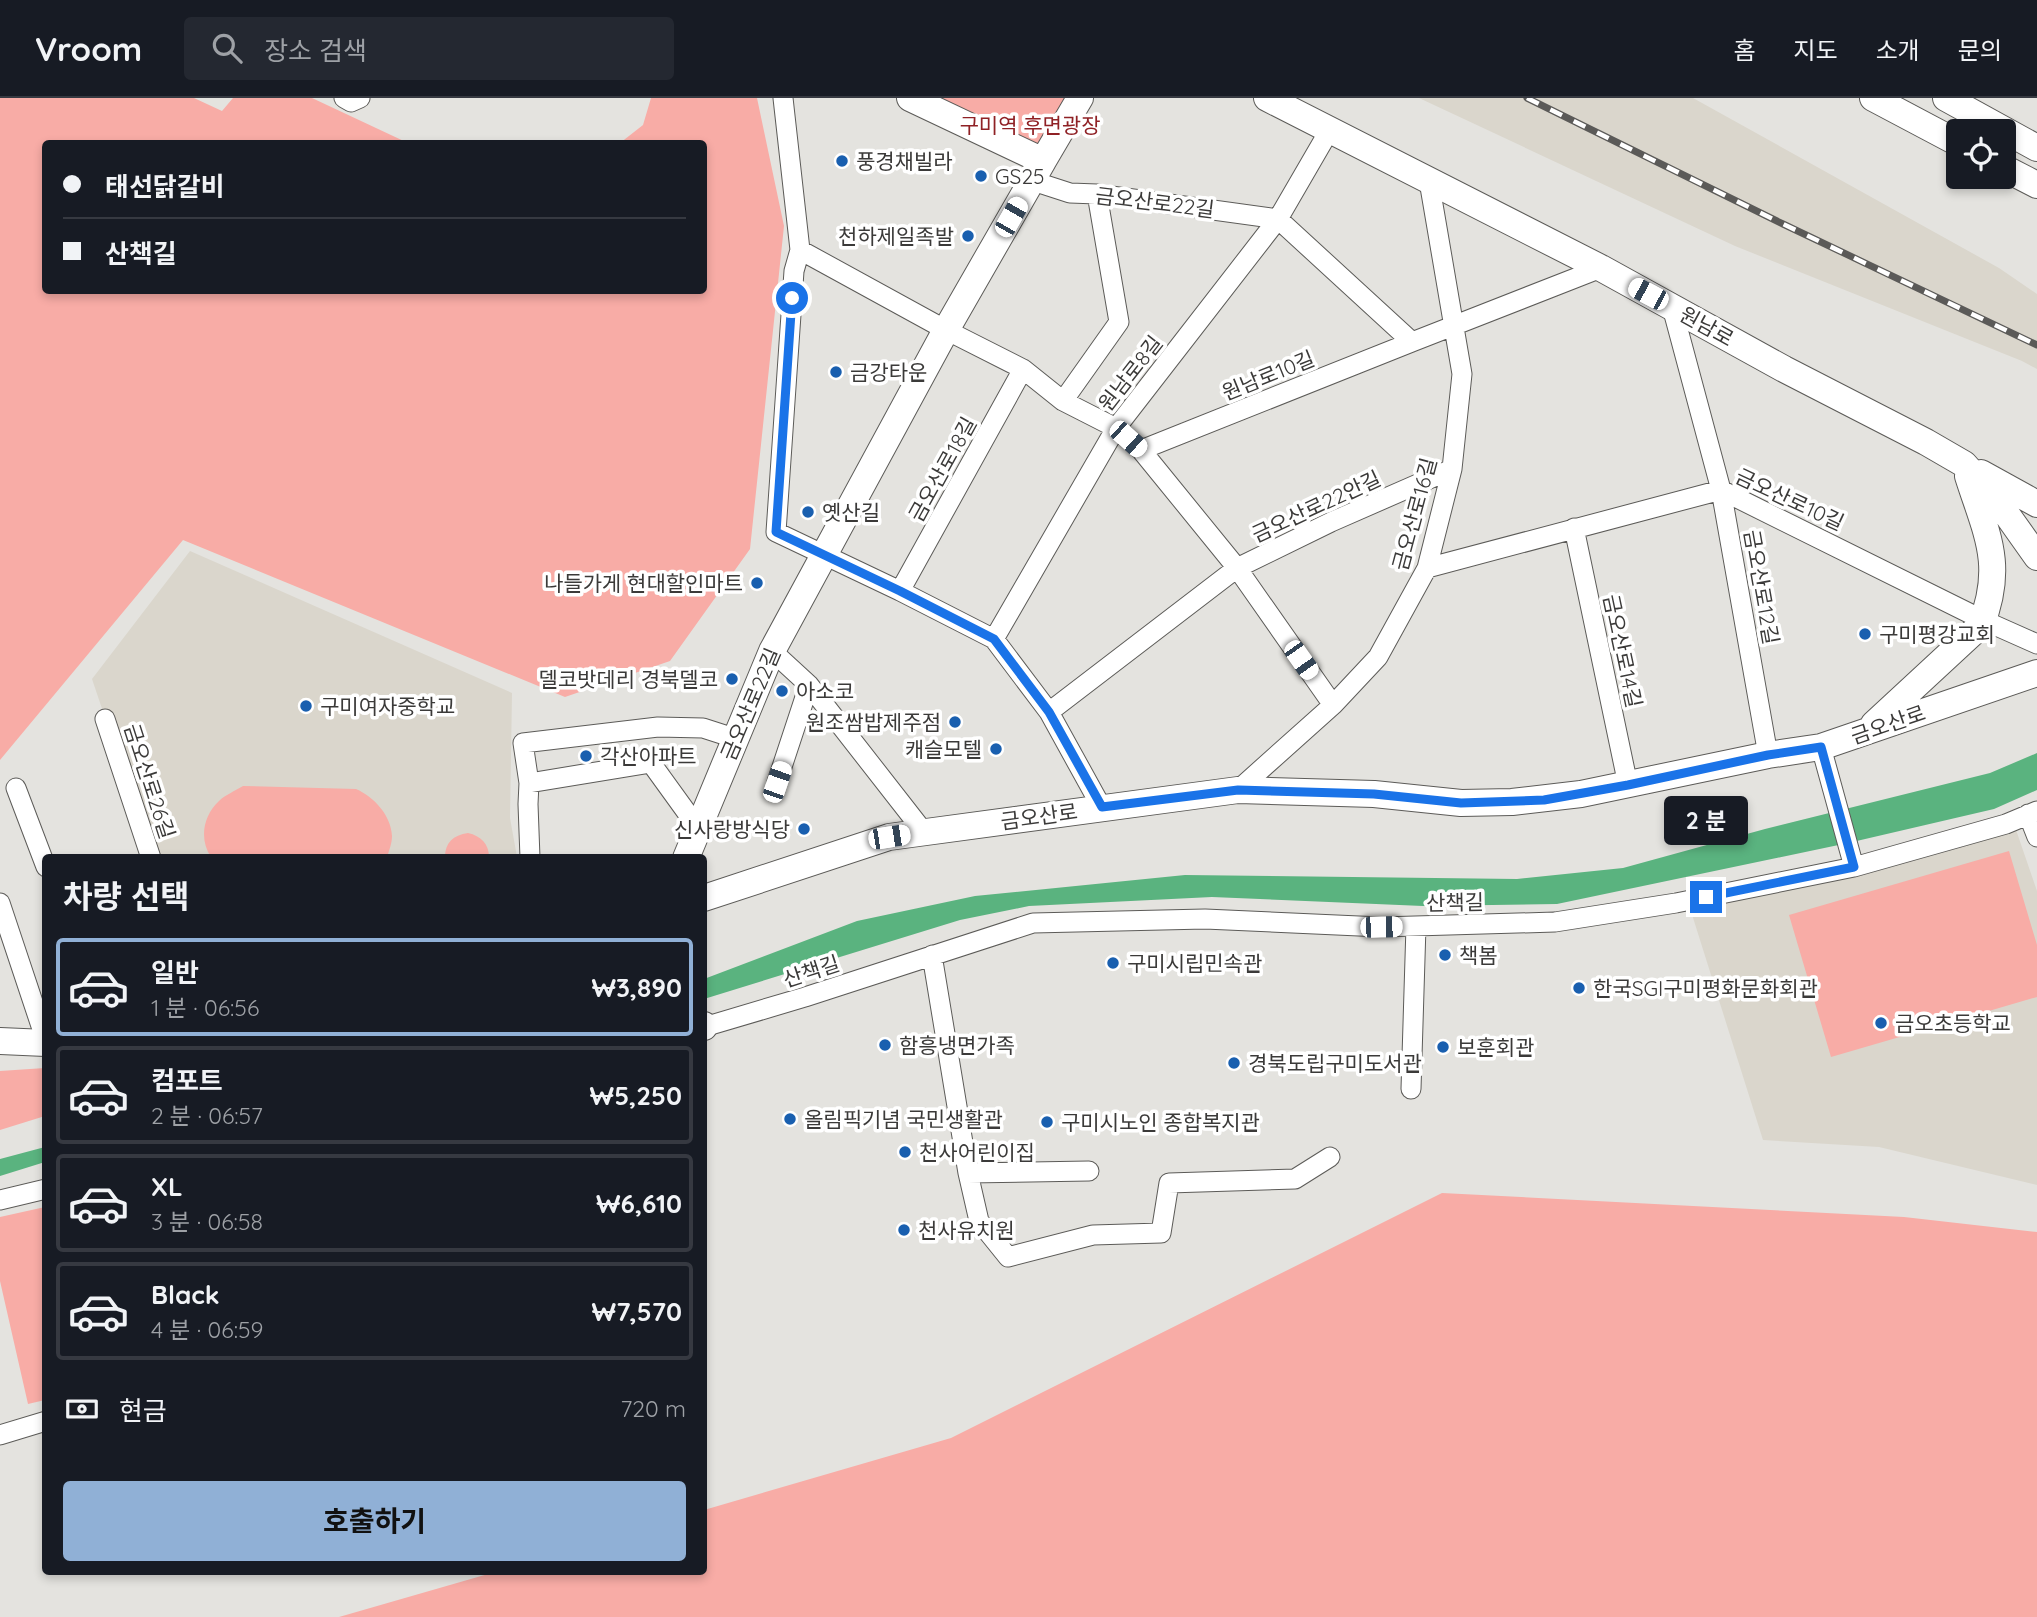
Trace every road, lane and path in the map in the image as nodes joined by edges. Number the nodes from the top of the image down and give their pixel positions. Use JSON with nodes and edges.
{"nodes":[{"id":1,"x":344,"y":98,"type":"edge"},
{"id":2,"x":360,"y":98,"type":"edge"},
{"id":3,"x":783,"y":98,"type":"edge"},
{"id":4,"x":910,"y":98,"type":"edge"},
{"id":5,"x":1080,"y":98,"type":"edge"},
{"id":6,"x":1267,"y":98,"type":"edge"},
{"id":7,"x":1873,"y":98,"type":"edge"},
{"id":8,"x":1946,"y":98,"type":"edge"},
{"id":9,"x":1329,"y":131,"type":"junction"},
{"id":10,"x":1946,"y":137,"type":"edge"},
{"id":11,"x":2037,"y":148,"type":"edge"},
{"id":12,"x":1038,"y":171,"type":"junction"},
{"id":13,"x":2016,"y":174,"type":"edge"},
{"id":14,"x":1429,"y":181,"type":"junction"},
{"id":15,"x":2037,"y":185,"type":"edge"},
{"id":16,"x":1097,"y":194,"type":"junction"},
{"id":17,"x":1278,"y":219,"type":"junction"},
{"id":18,"x":800,"y":250,"type":"junction"},
{"id":19,"x":1601,"y":268,"type":"junction"},
{"id":20,"x":1672,"y":307,"type":"junction"},
{"id":21,"x":1453,"y":325,"type":"junction"},
{"id":22,"x":946,"y":330,"type":"junction"},
{"id":23,"x":1412,"y":342,"type":"junction"},
{"id":24,"x":1023,"y":369,"type":"junction"},
{"id":25,"x":1063,"y":401,"type":"junction"},
{"id":26,"x":1116,"y":428,"type":"junction"},
{"id":27,"x":1141,"y":450,"type":"junction"},
{"id":28,"x":1964,"y":464,"type":"junction"},
{"id":29,"x":1452,"y":469,"type":"junction"},
{"id":30,"x":1721,"y":490,"type":"junction"},
{"id":31,"x":2037,"y":503,"type":"edge"},
{"id":32,"x":1574,"y":528,"type":"junction"},
{"id":33,"x":823,"y":554,"type":"junction"},
{"id":34,"x":2037,"y":557,"type":"edge"},
{"id":35,"x":1237,"y":568,"type":"junction"},
{"id":36,"x":1427,"y":568,"type":"junction"},
{"id":37,"x":900,"y":591,"type":"junction"},
{"id":38,"x":1983,"y":620,"type":"junction"},
{"id":39,"x":994,"y":639,"type":"junction"},
{"id":40,"x":2037,"y":644,"type":"edge"},
{"id":41,"x":772,"y":650,"type":"junction"},
{"id":42,"x":2037,"y":673,"type":"edge"},
{"id":43,"x":809,"y":685,"type":"junction"},
{"id":44,"x":1333,"y":705,"type":"junction"},
{"id":45,"x":1049,"y":712,"type":"junction"},
{"id":46,"x":105,"y":719,"type":"dead end"},
{"id":47,"x":1866,"y":733,"type":"junction"},
{"id":48,"x":734,"y":738,"type":"junction"},
{"id":49,"x":1821,"y":747,"type":"junction"},
{"id":50,"x":1768,"y":755,"type":"junction"},
{"id":51,"x":777,"y":782,"type":"dead end"},
{"id":52,"x":529,"y":783,"type":"junction"},
{"id":53,"x":1628,"y":785,"type":"junction"},
{"id":54,"x":16,"y":788,"type":"dead end"},
{"id":55,"x":1238,"y":790,"type":"junction"},
{"id":56,"x":1102,"y":807,"type":"junction"},
{"id":57,"x":2033,"y":813,"type":"edge"},
{"id":58,"x":698,"y":828,"type":"junction"},
{"id":59,"x":923,"y":831,"type":"junction"},
{"id":60,"x":2037,"y":837,"type":"edge"},
{"id":61,"x":150,"y":854,"type":"edge"},
{"id":62,"x":530,"y":854,"type":"edge"},
{"id":63,"x":688,"y":854,"type":"edge"},
{"id":64,"x":42,"y":856,"type":"edge"},
{"id":65,"x":1854,"y":867,"type":"junction"},
{"id":66,"x":707,"y":897,"type":"edge"},
{"id":67,"x":0,"y":903,"type":"edge"},
{"id":68,"x":1416,"y":926,"type":"junction"},
{"id":69,"x":932,"y":955,"type":"junction"},
{"id":70,"x":707,"y":1025,"type":"edge"},
{"id":71,"x":42,"y":1030,"type":"edge"},
{"id":72,"x":0,"y":1041,"type":"edge"},
{"id":73,"x":42,"y":1042,"type":"edge"},
{"id":74,"x":1411,"y":1089,"type":"dead end"},
{"id":75,"x":1330,"y":1157,"type":"dead end"},
{"id":76,"x":1089,"y":1171,"type":"dead end"},
{"id":77,"x":968,"y":1173,"type":"junction"},
{"id":78,"x":42,"y":1190,"type":"edge"},
{"id":79,"x":0,"y":1200,"type":"edge"},
{"id":80,"x":42,"y":1423,"type":"edge"},
{"id":81,"x":0,"y":1435,"type":"edge"}],
"edges":[{"from":1,"to":2,"type":"street"},
{"from":3,"to":18,"type":"street"},
{"from":4,"to":12,"type":"street"},
{"from":5,"to":12,"type":"street"},
{"from":6,"to":9,"type":"street","name":"원남로"},
{"from":7,"to":10,"type":"street"},
{"from":8,"to":11,"type":"street"},
{"from":9,"to":14,"type":"street","name":"원남로"},
{"from":9,"to":17,"type":"street","name":"원남로8길"},
{"from":12,"to":16,"type":"street","name":"금오산로22길"},
{"from":12,"to":22,"type":"street","name":"금오산로22길"},
{"from":13,"to":15,"type":"street"},
{"from":14,"to":19,"type":"street","name":"원남로"},
{"from":14,"to":21,"type":"street","name":"금오산로16길"},
{"from":16,"to":17,"type":"street","name":"금오산로22길"},
{"from":16,"to":25,"type":"street"},
{"from":17,"to":23,"type":"street"},
{"from":17,"to":26,"type":"street","name":"원남로8길"},
{"from":18,"to":22,"type":"street"},
{"from":18,"to":33,"type":"street"},
{"from":19,"to":20,"type":"street","name":"원남로"},
{"from":19,"to":21,"type":"street"},
{"from":20,"to":28,"type":"street","name":"원남로"},
{"from":20,"to":30,"type":"street","name":"금오산로12길"},
{"from":21,"to":23,"type":"street"},
{"from":21,"to":29,"type":"street","name":"금오산로16길"},
{"from":22,"to":24,"type":"street","name":"금오산로22안길"},
{"from":22,"to":33,"type":"street","name":"금오산로22길"},
{"from":23,"to":27,"type":"street","name":"원남로10길"},
{"from":24,"to":25,"type":"street","name":"금오산로22안길"},
{"from":24,"to":37,"type":"street","name":"금오산로18길"},
{"from":25,"to":26,"type":"street","name":"금오산로22안길"},
{"from":26,"to":27,"type":"street","name":"금오산로22안길"},
{"from":26,"to":39,"type":"street","name":"원남로8길"},
{"from":27,"to":35,"type":"street","name":"금오산로22안길"},
{"from":28,"to":31,"type":"street"},
{"from":28,"to":34,"type":"street","name":"원남로"},
{"from":28,"to":38,"type":"street"},
{"from":29,"to":35,"type":"street","name":"금오산로22안길"},
{"from":29,"to":36,"type":"street","name":"금오산로16길"},
{"from":30,"to":32,"type":"street","name":"금오산로10길"},
{"from":30,"to":38,"type":"street","name":"금오산로10길"},
{"from":30,"to":50,"type":"street","name":"금오산로12길"},
{"from":32,"to":36,"type":"street","name":"금오산로10길"},
{"from":32,"to":53,"type":"street","name":"금오산로14길"},
{"from":33,"to":37,"type":"street"},
{"from":33,"to":41,"type":"street","name":"금오산로22길"},
{"from":35,"to":44,"type":"street","name":"금오산로22안길"},
{"from":35,"to":45,"type":"street"},
{"from":36,"to":44,"type":"street","name":"금오산로16길"},
{"from":37,"to":39,"type":"street"},
{"from":38,"to":40,"type":"street","name":"금오산로10길"},
{"from":38,"to":47,"type":"street"},
{"from":39,"to":45,"type":"street"},
{"from":41,"to":43,"type":"street"},
{"from":41,"to":48,"type":"street","name":"금오산로22길"},
{"from":42,"to":47,"type":"street","name":"금오산로"},
{"from":43,"to":51,"type":"street"},
{"from":43,"to":59,"type":"street"},
{"from":44,"to":55,"type":"street","name":"금오산로16길"},
{"from":45,"to":56,"type":"street"},
{"from":46,"to":61,"type":"street","name":"금오산로26길"},
{"from":47,"to":49,"type":"street","name":"금오산로"},
{"from":48,"to":52,"type":"street"},
{"from":48,"to":58,"type":"street","name":"금오산로22길"},
{"from":49,"to":50,"type":"street","name":"금오산로"},
{"from":49,"to":65,"type":"street"},
{"from":50,"to":53,"type":"street","name":"금오산로"},
{"from":52,"to":58,"type":"street"},
{"from":52,"to":62,"type":"street"},
{"from":53,"to":55,"type":"street","name":"금오산로"},
{"from":54,"to":64,"type":"street"},
{"from":55,"to":56,"type":"street","name":"금오산로"},
{"from":56,"to":59,"type":"street","name":"금오산로"},
{"from":57,"to":60,"type":"street"},
{"from":57,"to":65,"type":"street","name":"산책길"},
{"from":58,"to":63,"type":"street","name":"금오산로22길"},
{"from":59,"to":66,"type":"street","name":"금오산로"},
{"from":65,"to":68,"type":"street","name":"산책길"},
{"from":67,"to":71,"type":"street"},
{"from":68,"to":69,"type":"street","name":"산책길"},
{"from":68,"to":74,"type":"street"},
{"from":69,"to":70,"type":"street","name":"산책길"},
{"from":69,"to":77,"type":"street"},
{"from":72,"to":73,"type":"street"},
{"from":75,"to":77,"type":"street"},
{"from":76,"to":77,"type":"street"},
{"from":78,"to":79,"type":"street"},
{"from":80,"to":81,"type":"street"}]}
